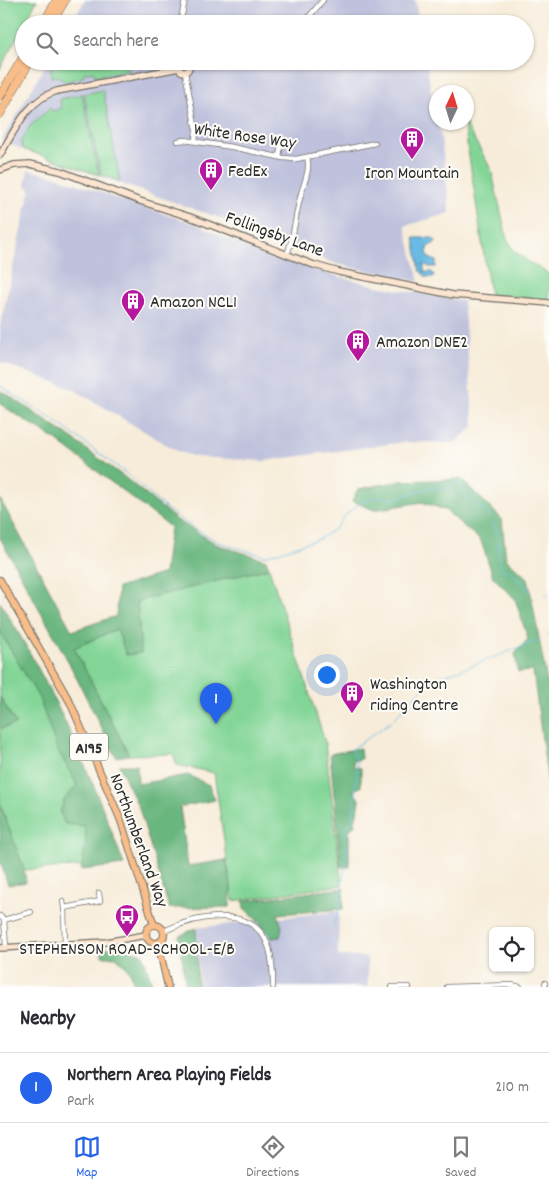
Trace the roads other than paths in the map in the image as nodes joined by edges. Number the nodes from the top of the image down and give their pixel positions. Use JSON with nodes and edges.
{"nodes":[{"id":1,"x":57,"y":0,"type":"edge"},
{"id":2,"x":65,"y":0,"type":"edge"},
{"id":3,"x":185,"y":0,"type":"edge"},
{"id":4,"x":323,"y":0,"type":"edge"},
{"id":5,"x":48,"y":15,"type":"edge"},
{"id":6,"x":56,"y":15,"type":"edge"},
{"id":7,"x":182,"y":15,"type":"edge"},
{"id":8,"x":310,"y":15,"type":"edge"},
{"id":9,"x":16,"y":70,"type":"edge"},
{"id":10,"x":23,"y":70,"type":"edge"},
{"id":11,"x":168,"y":70,"type":"edge"},
{"id":12,"x":180,"y":70,"type":"edge"},
{"id":13,"x":188,"y":70,"type":"edge"},
{"id":14,"x":185,"y":72,"type":"junction"},
{"id":15,"x":3,"y":95,"type":"edge"},
{"id":16,"x":0,"y":112,"type":"edge"},
{"id":17,"x":178,"y":141,"type":"dead end"},
{"id":18,"x":195,"y":141,"type":"junction"},
{"id":19,"x":376,"y":143,"type":"dead end"},
{"id":20,"x":281,"y":144,"type":"dead end"},
{"id":21,"x":0,"y":155,"type":"edge"},
{"id":22,"x":307,"y":156,"type":"junction"},
{"id":23,"x":279,"y":157,"type":"junction"},
{"id":24,"x":0,"y":170,"type":"edge"},
{"id":25,"x":287,"y":255,"type":"junction"},
{"id":26,"x":549,"y":303,"type":"edge"},
{"id":27,"x":0,"y":580,"type":"edge"},
{"id":28,"x":99,"y":893,"type":"dead end"},
{"id":29,"x":63,"y":901,"type":"dead end"},
{"id":30,"x":64,"y":908,"type":"junction"},
{"id":31,"x":31,"y":912,"type":"dead end"},
{"id":32,"x":2,"y":918,"type":"edge"},
{"id":33,"x":154,"y":925,"type":"junction"},
{"id":34,"x":164,"y":931,"type":"junction"},
{"id":35,"x":146,"y":935,"type":"junction"},
{"id":36,"x":158,"y":943,"type":"junction"},
{"id":37,"x":65,"y":945,"type":"junction"},
{"id":38,"x":3,"y":948,"type":"edge"},
{"id":39,"x":168,"y":987,"type":"edge"},
{"id":40,"x":273,"y":987,"type":"edge"},
{"id":41,"x":392,"y":987,"type":"edge"},
{"id":42,"x":409,"y":987,"type":"edge"},
{"id":43,"x":447,"y":987,"type":"edge"},
{"id":44,"x":520,"y":987,"type":"edge"}],
"edges":[{"from":1,"to":5,"type":"highway"},
{"from":2,"to":6,"type":"highway"},
{"from":3,"to":7,"type":"street"},
{"from":4,"to":8,"type":"street"},
{"from":9,"to":15,"type":"highway"},
{"from":10,"to":15,"type":"highway"},
{"from":11,"to":21,"type":"street"},
{"from":12,"to":14,"type":"street"},
{"from":13,"to":14,"type":"street"},
{"from":14,"to":18,"type":"street"},
{"from":15,"to":16,"type":"highway"},
{"from":17,"to":18,"type":"street","name":"White Rose Way"},
{"from":18,"to":23,"type":"street","name":"White Rose Way"},
{"from":19,"to":22,"type":"street","name":"White Rose Way"},
{"from":20,"to":23,"type":"street"},
{"from":22,"to":23,"type":"street","name":"White Rose Way"},
{"from":22,"to":25,"type":"street","name":"White Rose Way"},
{"from":24,"to":25,"type":"street","name":"Follingsby Lane"},
{"from":25,"to":26,"type":"street","name":"Follingsby Lane"},
{"from":27,"to":33,"type":"main road","name":"Northumberland Way","number":"A195"},
{"from":28,"to":30,"type":"street"},
{"from":29,"to":30,"type":"street"},
{"from":30,"to":37,"type":"street"},
{"from":31,"to":32,"type":"street"},
{"from":32,"to":38,"type":"street"},
{"from":33,"to":34,"type":"main road"},
{"from":33,"to":35,"type":"main road"},
{"from":34,"to":36,"type":"main road"},
{"from":34,"to":40,"type":"street"},
{"from":35,"to":36,"type":"main road"},
{"from":35,"to":37,"type":"street"},
{"from":36,"to":39,"type":"main road"},
{"from":37,"to":38,"type":"street"},
{"from":41,"to":42,"type":"street"},
{"from":43,"to":44,"type":"street"}]}
